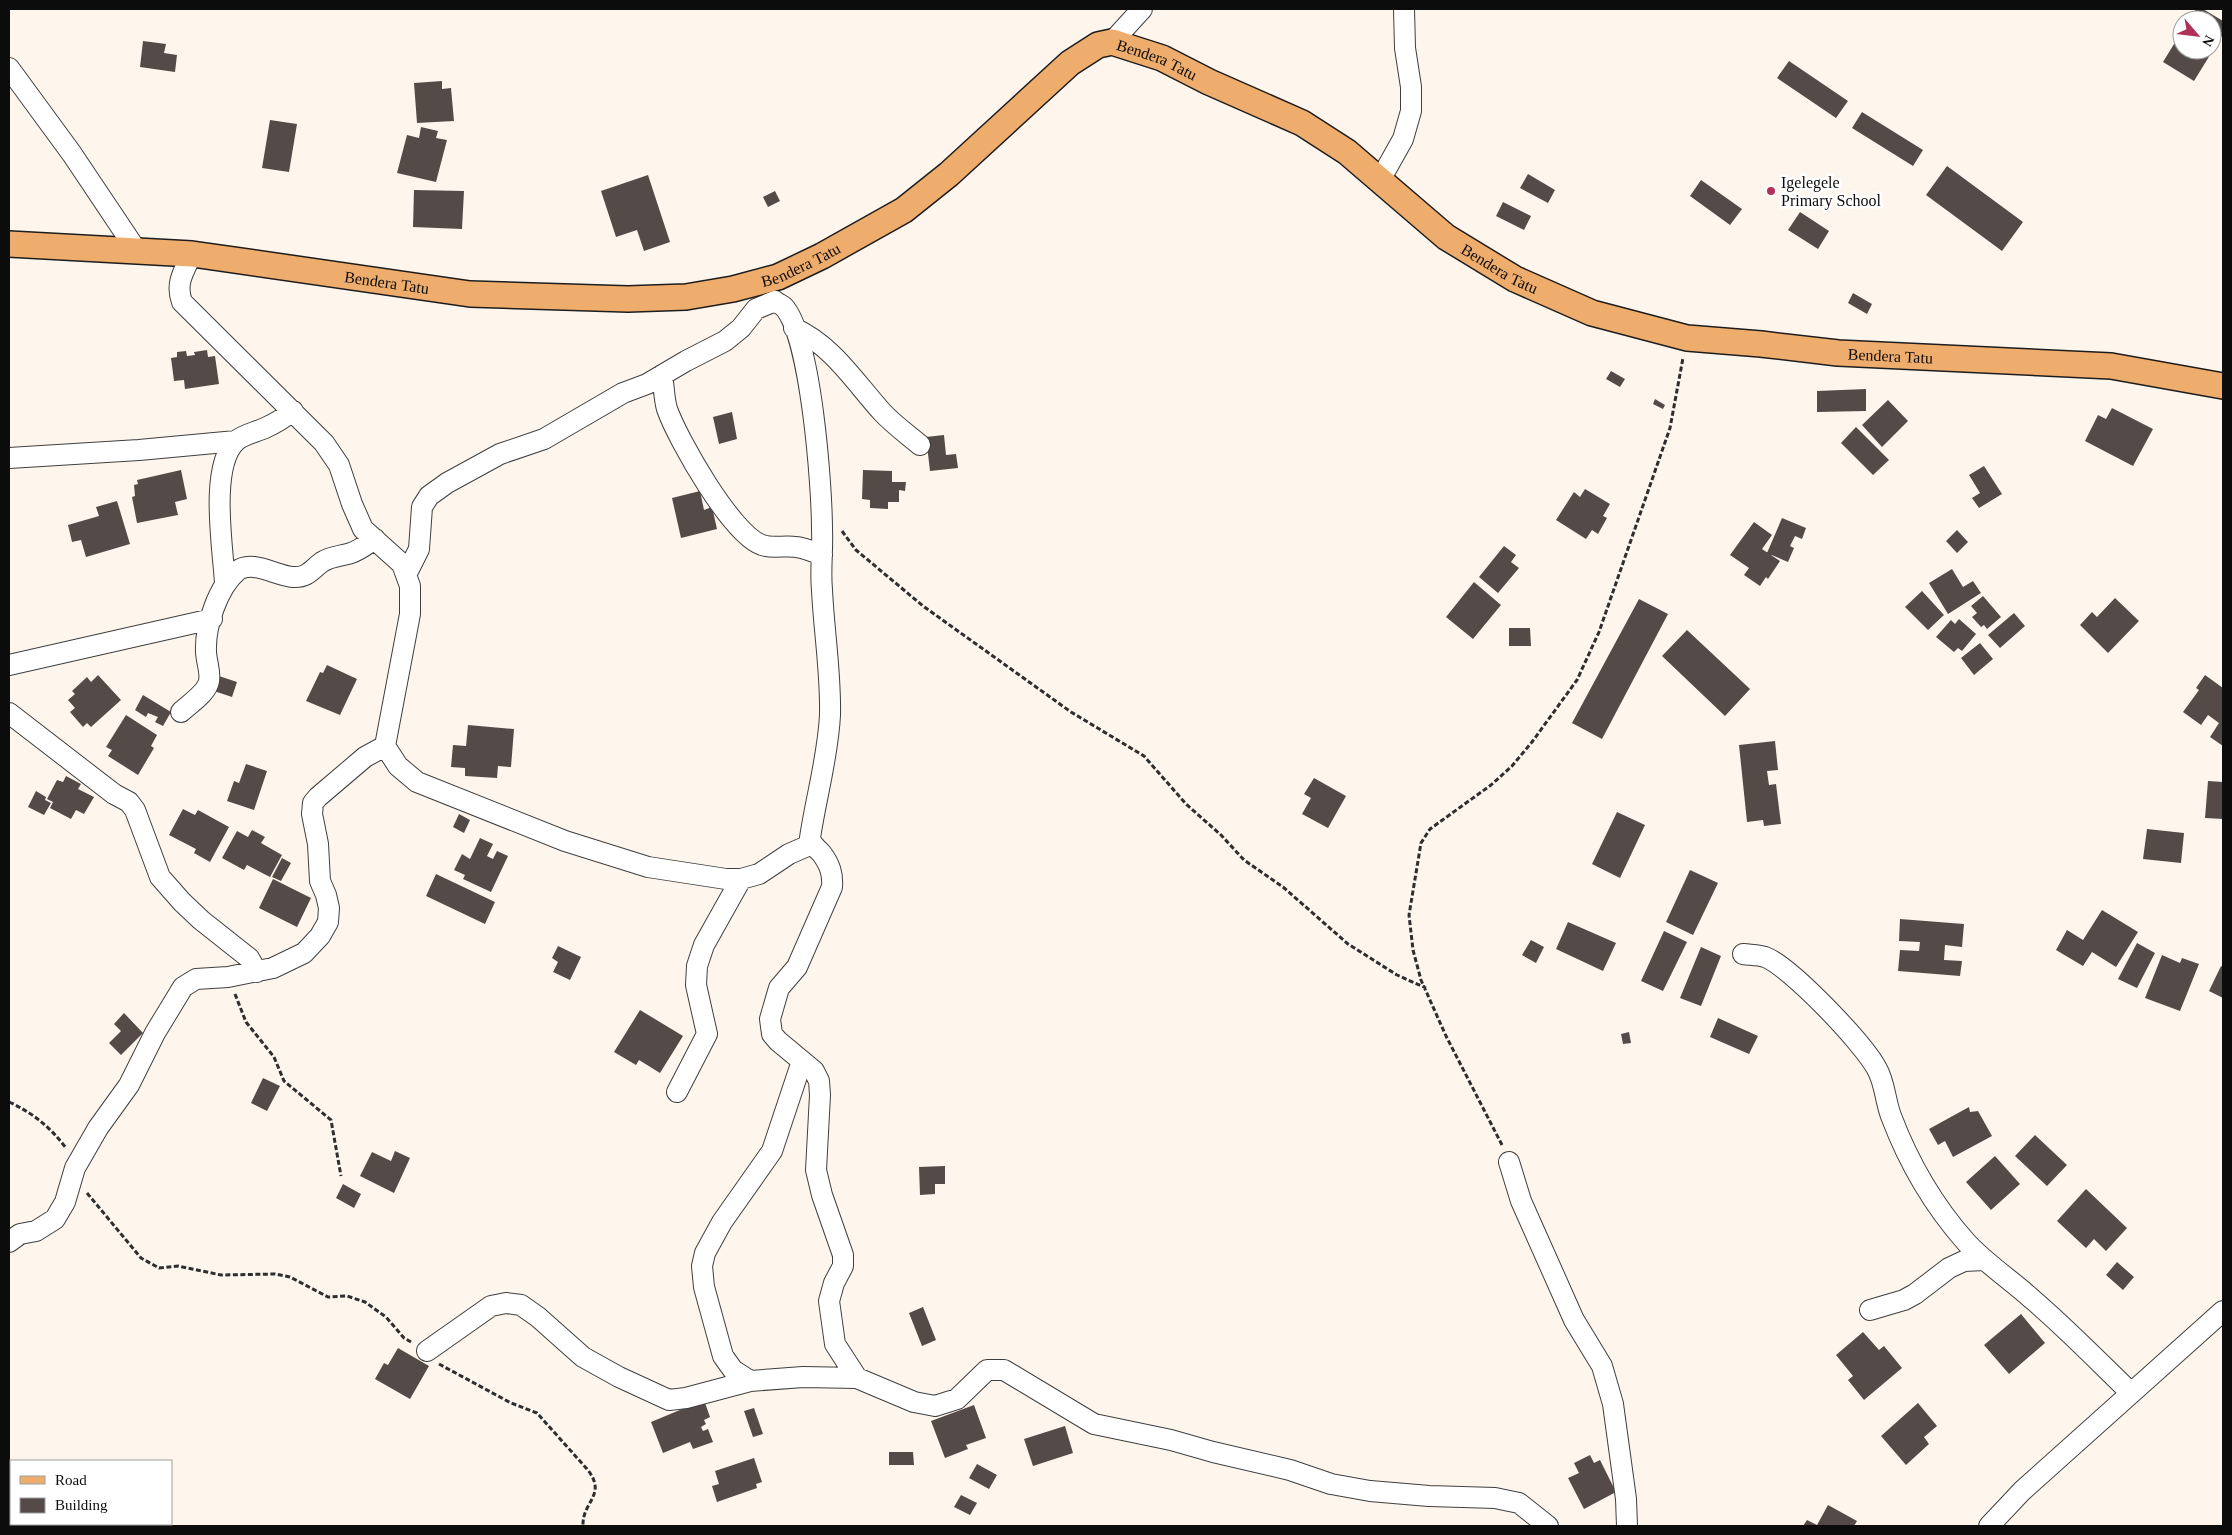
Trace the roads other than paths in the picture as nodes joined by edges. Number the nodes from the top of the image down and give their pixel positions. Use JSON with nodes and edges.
{"nodes":[{"id":1,"x":1142,"y":9,"type":"edge"},
{"id":2,"x":1404,"y":9,"type":"edge"},
{"id":3,"x":1112,"y":42,"type":"junction"},
{"id":4,"x":9,"y":68,"type":"edge"},
{"id":5,"x":1380,"y":180,"type":"junction"},
{"id":6,"x":9,"y":244,"type":"edge"},
{"id":7,"x":137,"y":251,"type":"junction"},
{"id":8,"x":192,"y":254,"type":"junction"},
{"id":9,"x":794,"y":328,"type":"junction"},
{"id":10,"x":662,"y":375,"type":"junction"},
{"id":11,"x":2223,"y":386,"type":"edge"},
{"id":12,"x":293,"y":411,"type":"junction"},
{"id":13,"x":236,"y":441,"type":"junction"},
{"id":14,"x":920,"y":445,"type":"dead end"},
{"id":15,"x":9,"y":458,"type":"edge"},
{"id":16,"x":375,"y":539,"type":"junction"},
{"id":17,"x":822,"y":555,"type":"junction"},
{"id":18,"x":406,"y":575,"type":"junction"},
{"id":19,"x":225,"y":583,"type":"junction"},
{"id":20,"x":212,"y":619,"type":"junction"},
{"id":21,"x":9,"y":665,"type":"edge"},
{"id":22,"x":181,"y":712,"type":"dead end"},
{"id":23,"x":9,"y":713,"type":"edge"},
{"id":24,"x":385,"y":746,"type":"junction"},
{"id":25,"x":812,"y":844,"type":"junction"},
{"id":26,"x":741,"y":879,"type":"junction"},
{"id":27,"x":1743,"y":954,"type":"dead end"},
{"id":28,"x":257,"y":972,"type":"junction"},
{"id":29,"x":802,"y":1061,"type":"junction"},
{"id":30,"x":677,"y":1092,"type":"dead end"},
{"id":31,"x":1509,"y":1162,"type":"road end"},
{"id":32,"x":9,"y":1242,"type":"edge"},
{"id":33,"x":1984,"y":1260,"type":"junction"},
{"id":34,"x":1870,"y":1310,"type":"dead end"},
{"id":35,"x":2222,"y":1313,"type":"edge"},
{"id":36,"x":427,"y":1352,"type":"road end"},
{"id":37,"x":856,"y":1378,"type":"junction"},
{"id":38,"x":750,"y":1381,"type":"junction"},
{"id":39,"x":2130,"y":1392,"type":"junction"},
{"id":40,"x":1548,"y":1526,"type":"edge"},
{"id":41,"x":1627,"y":1526,"type":"edge"},
{"id":42,"x":1989,"y":1526,"type":"edge"}],
"edges":[{"from":1,"to":3,"type":"street"},
{"from":2,"to":5,"type":"street"},
{"from":3,"to":5,"type":"main road","name":"Bendera Tatu"},
{"from":3,"to":8,"type":"main road","name":"Bendera Tatu"},
{"from":4,"to":7,"type":"street"},
{"from":5,"to":11,"type":"main road","name":"Bendera Tatu"},
{"from":6,"to":7,"type":"main road","name":"Bendera Tatu"},
{"from":7,"to":8,"type":"main road","name":"Bendera Tatu"},
{"from":8,"to":12,"type":"street"},
{"from":9,"to":10,"type":"street"},
{"from":9,"to":14,"type":"street"},
{"from":9,"to":17,"type":"street"},
{"from":10,"to":17,"type":"street"},
{"from":10,"to":18,"type":"street"},
{"from":12,"to":13,"type":"street"},
{"from":12,"to":16,"type":"street"},
{"from":13,"to":15,"type":"street"},
{"from":13,"to":19,"type":"street"},
{"from":16,"to":18,"type":"street"},
{"from":16,"to":19,"type":"street"},
{"from":17,"to":25,"type":"street"},
{"from":18,"to":24,"type":"street"},
{"from":19,"to":20,"type":"street"},
{"from":20,"to":21,"type":"street"},
{"from":20,"to":22,"type":"street"},
{"from":23,"to":28,"type":"street"},
{"from":24,"to":26,"type":"street"},
{"from":24,"to":28,"type":"street"},
{"from":25,"to":26,"type":"street"},
{"from":25,"to":29,"type":"street"},
{"from":26,"to":30,"type":"street"},
{"from":27,"to":33,"type":"street"},
{"from":28,"to":32,"type":"street"},
{"from":29,"to":37,"type":"street"},
{"from":29,"to":38,"type":"street"},
{"from":31,"to":41,"type":"street"},
{"from":33,"to":34,"type":"street"},
{"from":33,"to":39,"type":"street"},
{"from":35,"to":39,"type":"street"},
{"from":36,"to":38,"type":"street"},
{"from":37,"to":38,"type":"street"},
{"from":37,"to":40,"type":"street"},
{"from":39,"to":42,"type":"street"}]}
